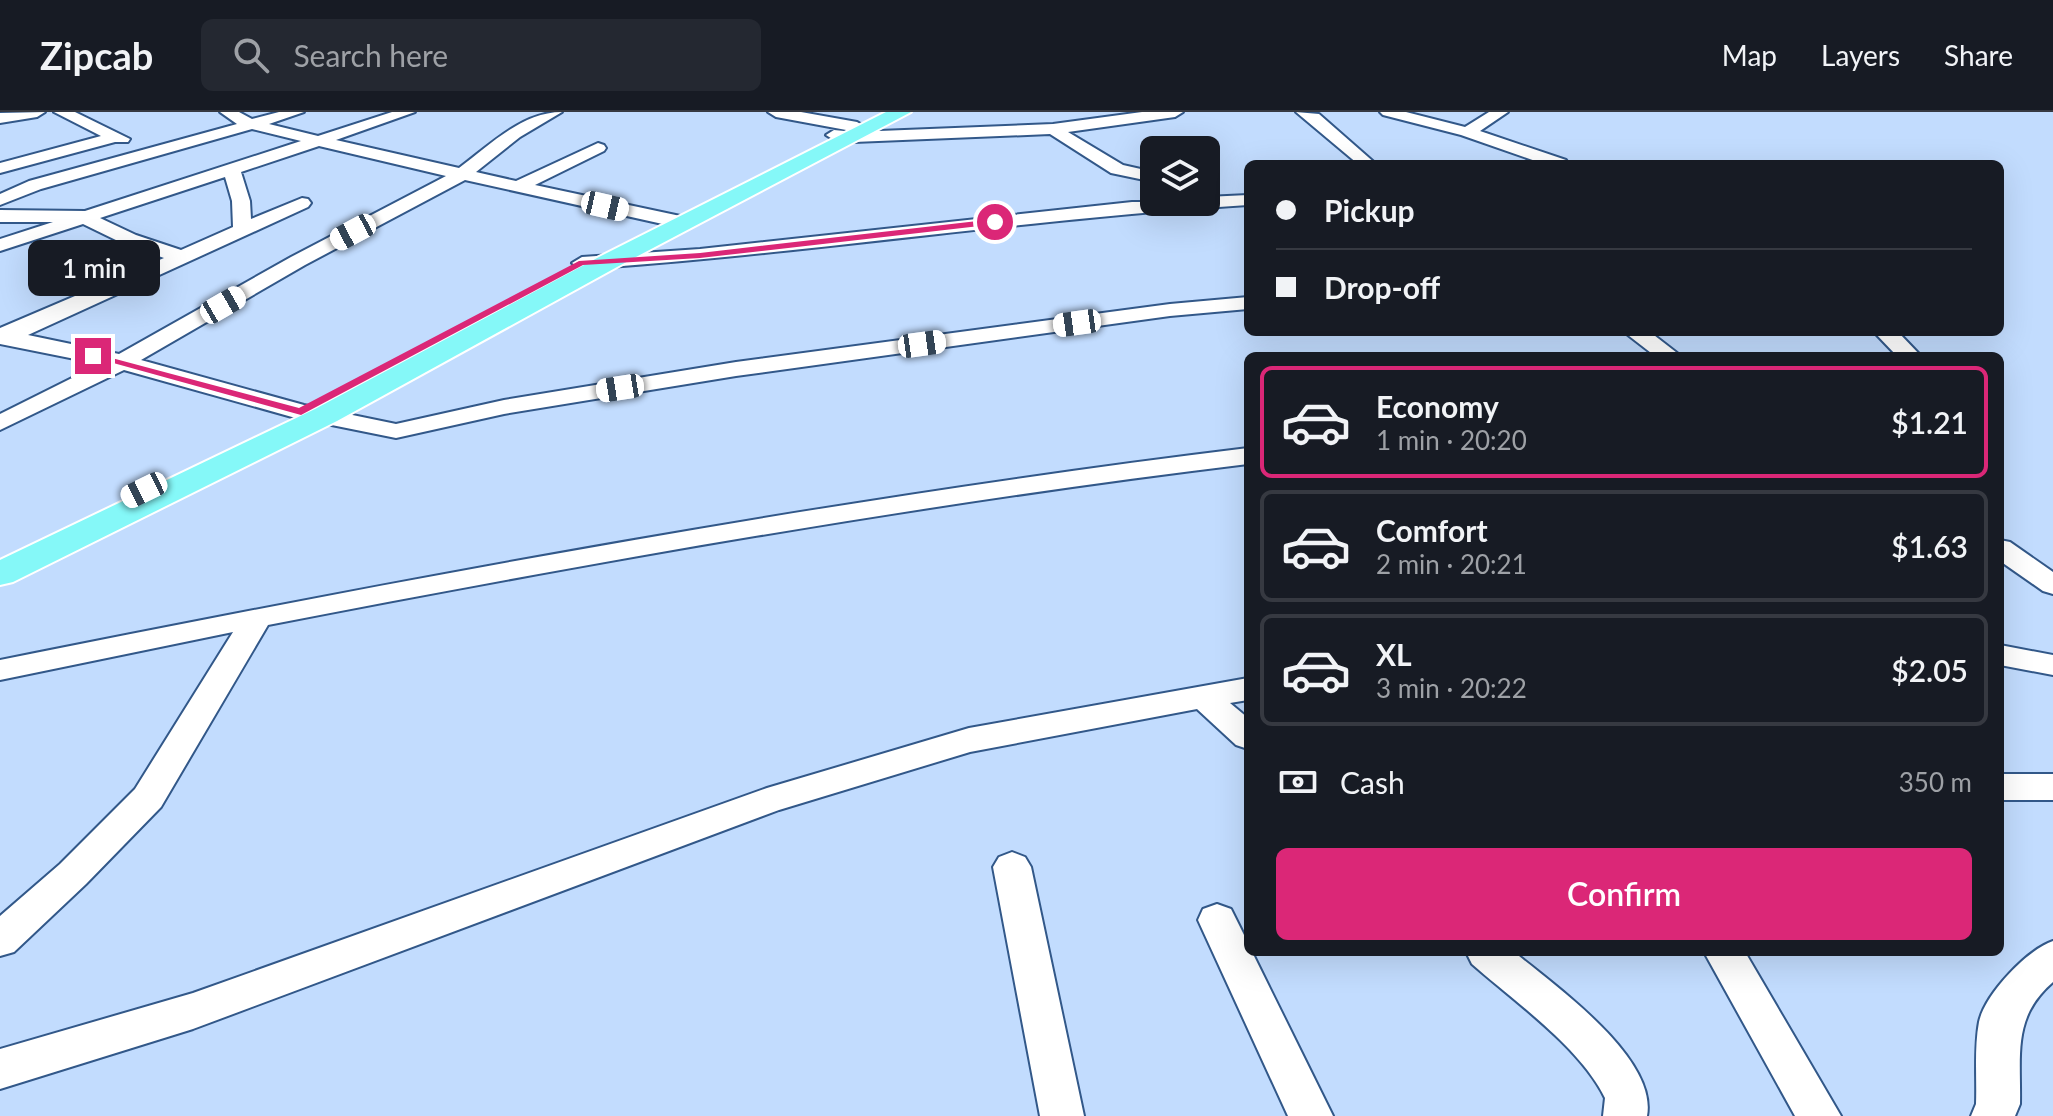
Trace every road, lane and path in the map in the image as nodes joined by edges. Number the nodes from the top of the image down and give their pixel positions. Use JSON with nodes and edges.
{"nodes":[{"id":1,"x":37,"y":112,"type":"edge"},
{"id":2,"x":62,"y":112,"type":"edge"},
{"id":3,"x":228,"y":112,"type":"edge"},
{"id":4,"x":296,"y":112,"type":"edge"},
{"id":5,"x":407,"y":112,"type":"edge"},
{"id":6,"x":554,"y":112,"type":"edge"},
{"id":7,"x":776,"y":112,"type":"edge"},
{"id":8,"x":901,"y":112,"type":"edge"},
{"id":9,"x":1175,"y":112,"type":"edge"},
{"id":10,"x":1304,"y":112,"type":"edge"},
{"id":11,"x":1388,"y":112,"type":"edge"},
{"id":12,"x":1500,"y":112,"type":"edge"},
{"id":13,"x":0,"y":118,"type":"edge"},
{"id":14,"x":249,"y":124,"type":"junction"},
{"id":15,"x":87,"y":125,"type":"junction"},
{"id":16,"x":857,"y":128,"type":"edge"},
{"id":17,"x":1053,"y":129,"type":"junction"},
{"id":18,"x":1467,"y":132,"type":"junction"},
{"id":19,"x":57,"y":133,"type":"dead end"},
{"id":20,"x":115,"y":137,"type":"junction"},
{"id":21,"x":322,"y":142,"type":"junction"},
{"id":22,"x":598,"y":148,"type":"dead end"},
{"id":23,"x":154,"y":152,"type":"junction"},
{"id":24,"x":1363,"y":160,"type":"edge"},
{"id":25,"x":1548,"y":160,"type":"edge"},
{"id":26,"x":0,"y":168,"type":"edge"},
{"id":27,"x":232,"y":171,"type":"junction"},
{"id":28,"x":463,"y":174,"type":"junction"},
{"id":29,"x":1140,"y":174,"type":"edge"},
{"id":30,"x":517,"y":187,"type":"junction"},
{"id":31,"x":0,"y":200,"type":"edge"},
{"id":32,"x":1244,"y":200,"type":"edge"},
{"id":33,"x":302,"y":203,"type":"dead end"},
{"id":34,"x":0,"y":216,"type":"edge"},
{"id":35,"x":81,"y":216,"type":"junction"},
{"id":36,"x":674,"y":221,"type":"junction"},
{"id":37,"x":242,"y":228,"type":"junction"},
{"id":38,"x":0,"y":245,"type":"edge"},
{"id":39,"x":181,"y":257,"type":"junction"},
{"id":40,"x":595,"y":262,"type":"junction"},
{"id":41,"x":1244,"y":303,"type":"edge"},
{"id":42,"x":1641,"y":336,"type":"edge"},
{"id":43,"x":1889,"y":336,"type":"edge"},
{"id":44,"x":2,"y":337,"type":"edge"},
{"id":45,"x":1664,"y":352,"type":"edge"},
{"id":46,"x":1906,"y":352,"type":"edge"},
{"id":47,"x":122,"y":362,"type":"junction"},
{"id":48,"x":313,"y":413,"type":"junction"},
{"id":49,"x":0,"y":423,"type":"edge"},
{"id":50,"x":1244,"y":457,"type":"edge"},
{"id":51,"x":2004,"y":551,"type":"edge"},
{"id":52,"x":0,"y":559,"type":"edge"},
{"id":53,"x":0,"y":574,"type":"edge"},
{"id":54,"x":2053,"y":585,"type":"edge"},
{"id":55,"x":257,"y":618,"type":"junction"},
{"id":56,"x":2004,"y":656,"type":"edge"},
{"id":57,"x":2053,"y":665,"type":"edge"},
{"id":58,"x":0,"y":670,"type":"edge"},
{"id":59,"x":1244,"y":690,"type":"edge"},
{"id":60,"x":1204,"y":698,"type":"junction"},
{"id":61,"x":1244,"y":733,"type":"edge"},
{"id":62,"x":2004,"y":787,"type":"edge"},
{"id":63,"x":2053,"y":787,"type":"edge"},
{"id":64,"x":1012,"y":867,"type":"dead end"},
{"id":65,"x":1217,"y":920,"type":"dead end"},
{"id":66,"x":0,"y":940,"type":"edge"},
{"id":67,"x":1490,"y":956,"type":"edge"},
{"id":68,"x":1726,"y":956,"type":"edge"},
{"id":69,"x":2053,"y":958,"type":"edge"},
{"id":70,"x":0,"y":1069,"type":"edge"},
{"id":71,"x":1062,"y":1116,"type":"edge"},
{"id":72,"x":1311,"y":1116,"type":"edge"},
{"id":73,"x":1625,"y":1116,"type":"edge"},
{"id":74,"x":1819,"y":1116,"type":"edge"},
{"id":75,"x":1993,"y":1116,"type":"edge"}],
"edges":[{"from":1,"to":13,"type":"street"},
{"from":2,"to":15,"type":"street"},
{"from":3,"to":14,"type":"street"},
{"from":4,"to":14,"type":"street"},
{"from":5,"to":21,"type":"street"},
{"from":6,"to":28,"type":"street"},
{"from":7,"to":16,"type":"street"},
{"from":8,"to":16,"type":"main road"},
{"from":9,"to":17,"type":"street"},
{"from":10,"to":24,"type":"street"},
{"from":11,"to":18,"type":"street"},
{"from":12,"to":18,"type":"street"},
{"from":14,"to":21,"type":"street"},
{"from":14,"to":23,"type":"street"},
{"from":15,"to":19,"type":"street"},
{"from":15,"to":20,"type":"street"},
{"from":16,"to":17,"type":"street"},
{"from":16,"to":36,"type":"main road"},
{"from":17,"to":29,"type":"street"},
{"from":18,"to":25,"type":"street"},
{"from":20,"to":23,"type":"street"},
{"from":20,"to":26,"type":"street"},
{"from":21,"to":27,"type":"street"},
{"from":21,"to":28,"type":"street"},
{"from":22,"to":30,"type":"street"},
{"from":23,"to":31,"type":"street"},
{"from":27,"to":35,"type":"street"},
{"from":27,"to":37,"type":"street"},
{"from":28,"to":30,"type":"street"},
{"from":28,"to":47,"type":"street"},
{"from":30,"to":36,"type":"street"},
{"from":32,"to":40,"type":"street"},
{"from":33,"to":37,"type":"street"},
{"from":34,"to":35,"type":"street"},
{"from":35,"to":38,"type":"street"},
{"from":35,"to":39,"type":"street"},
{"from":36,"to":40,"type":"main road"},
{"from":37,"to":39,"type":"street"},
{"from":39,"to":44,"type":"street"},
{"from":40,"to":48,"type":"main road"},
{"from":41,"to":48,"type":"street"},
{"from":42,"to":45,"type":"street"},
{"from":43,"to":46,"type":"street"},
{"from":44,"to":47,"type":"street"},
{"from":47,"to":48,"type":"street"},
{"from":47,"to":49,"type":"street"},
{"from":48,"to":52,"type":"main road"},
{"from":48,"to":53,"type":"main road"},
{"from":50,"to":55,"type":"street"},
{"from":51,"to":54,"type":"street"},
{"from":55,"to":58,"type":"street"},
{"from":55,"to":66,"type":"street"},
{"from":56,"to":57,"type":"street"},
{"from":59,"to":60,"type":"street"},
{"from":60,"to":61,"type":"street"},
{"from":60,"to":70,"type":"street"},
{"from":62,"to":63,"type":"street"},
{"from":64,"to":71,"type":"street"},
{"from":65,"to":72,"type":"street"},
{"from":67,"to":73,"type":"street"},
{"from":68,"to":74,"type":"street"},
{"from":69,"to":75,"type":"street"}]}
